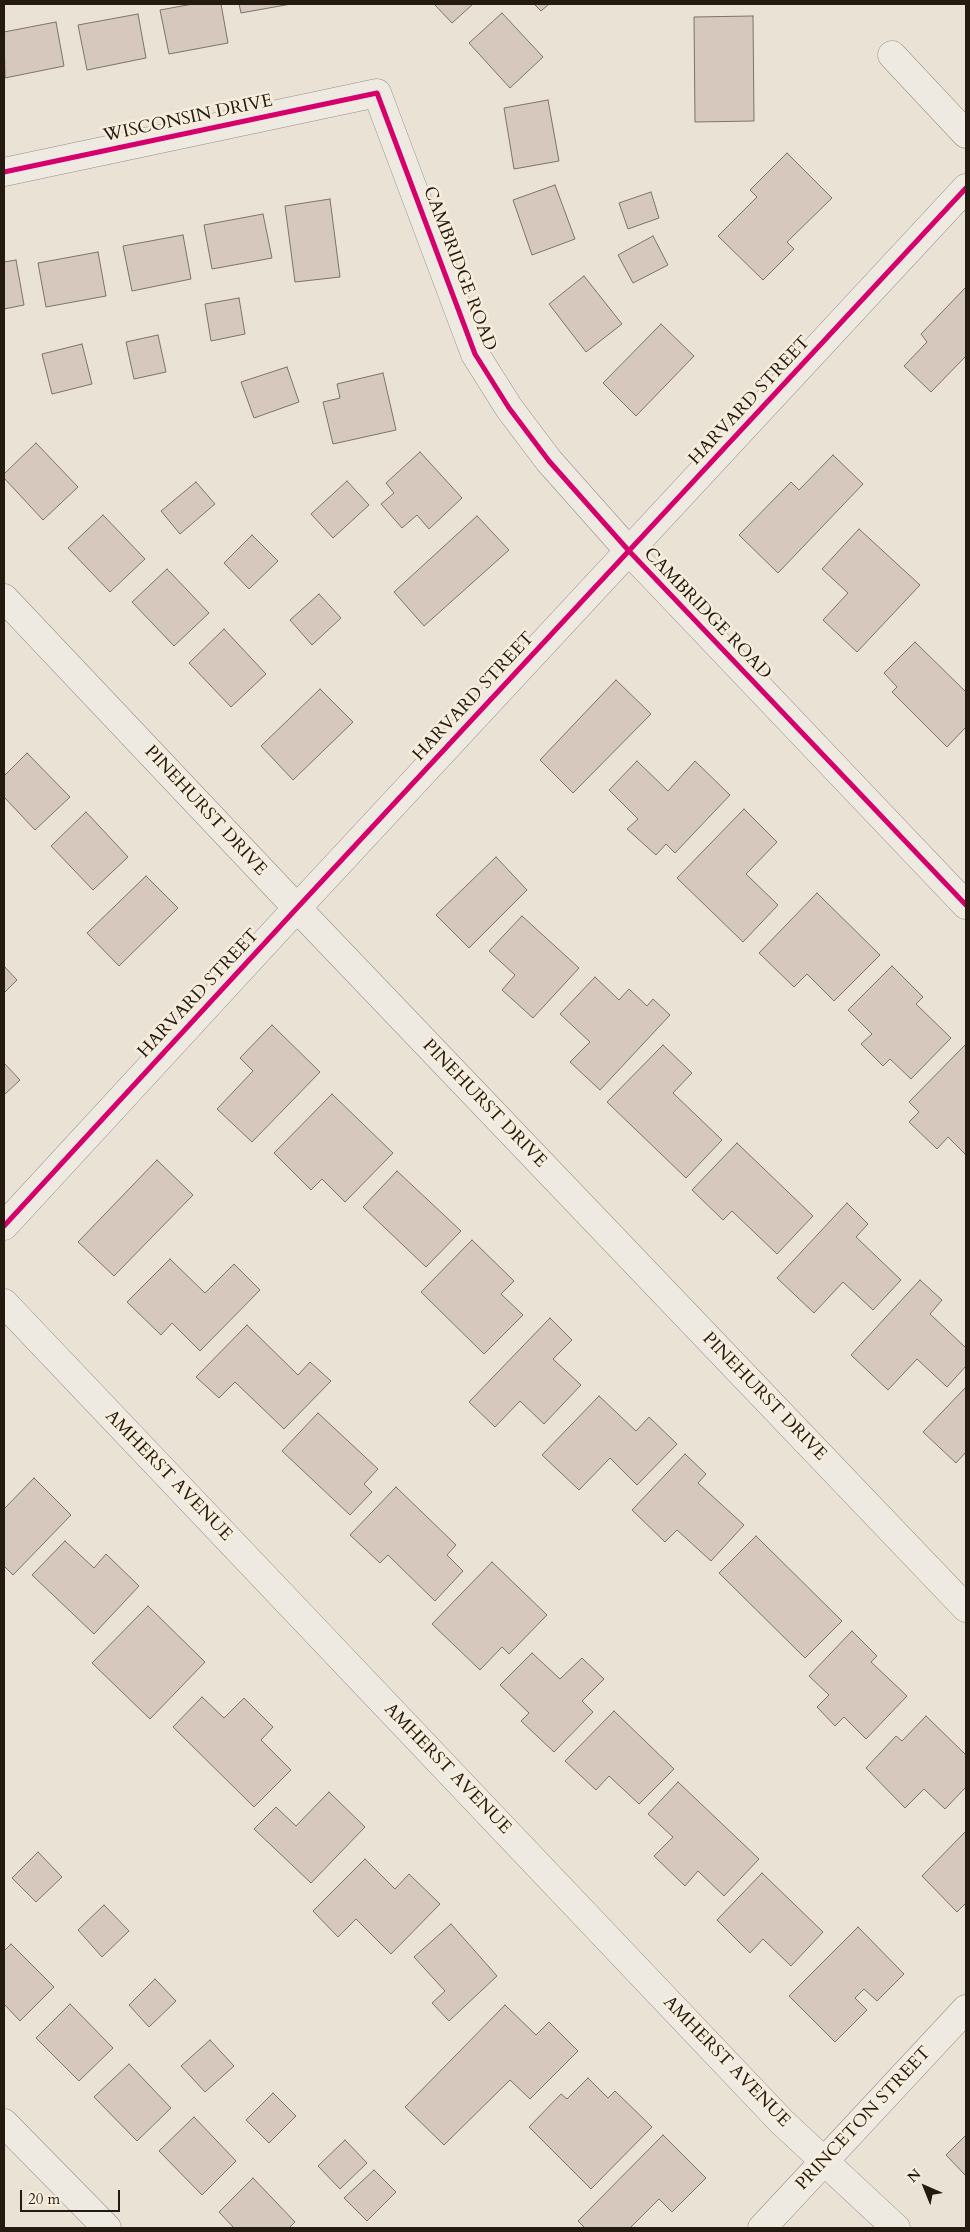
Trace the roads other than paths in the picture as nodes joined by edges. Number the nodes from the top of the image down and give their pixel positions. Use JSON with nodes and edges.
{"nodes":[{"id":1,"x":892,"y":55,"type":"dead end"},
{"id":2,"x":377,"y":93,"type":"joint"},
{"id":3,"x":966,"y":134,"type":"edge"},
{"id":4,"x":4,"y":172,"type":"edge"},
{"id":5,"x":966,"y":188,"type":"edge"},
{"id":6,"x":629,"y":552,"type":"junction"},
{"id":7,"x":4,"y":598,"type":"edge"},
{"id":8,"x":966,"y":905,"type":"edge"},
{"id":9,"x":296,"y":908,"type":"junction"},
{"id":10,"x":4,"y":1226,"type":"edge"},
{"id":11,"x":4,"y":1304,"type":"edge"},
{"id":12,"x":966,"y":1608,"type":"edge"},
{"id":13,"x":966,"y":2009,"type":"edge"},
{"id":14,"x":4,"y":2123,"type":"edge"},
{"id":15,"x":825,"y":2161,"type":"junction"},
{"id":16,"x":107,"y":2228,"type":"edge"},
{"id":17,"x":762,"y":2228,"type":"edge"},
{"id":18,"x":896,"y":2228,"type":"edge"}],
"edges":[{"from":1,"to":3,"type":"street"},
{"from":2,"to":4,"type":"street","name":"WISCONSIN DRIVE"},
{"from":2,"to":6,"type":"street","name":"CAMBRIDGE ROAD"},
{"from":5,"to":6,"type":"street","name":"HARVARD STREET"},
{"from":6,"to":8,"type":"street","name":"CAMBRIDGE ROAD"},
{"from":6,"to":9,"type":"street","name":"HARVARD STREET"},
{"from":7,"to":9,"type":"street","name":"PINEHURST DRIVE"},
{"from":9,"to":10,"type":"street","name":"HARVARD STREET"},
{"from":9,"to":12,"type":"street","name":"PINEHURST DRIVE"},
{"from":11,"to":15,"type":"street","name":"AMHERST AVENUE"},
{"from":13,"to":15,"type":"street","name":"PRINCETON STREET"},
{"from":14,"to":16,"type":"street"},
{"from":15,"to":17,"type":"street","name":"PRINCETON STREET"},
{"from":15,"to":18,"type":"street","name":"AMHERST AVENUE"}]}
